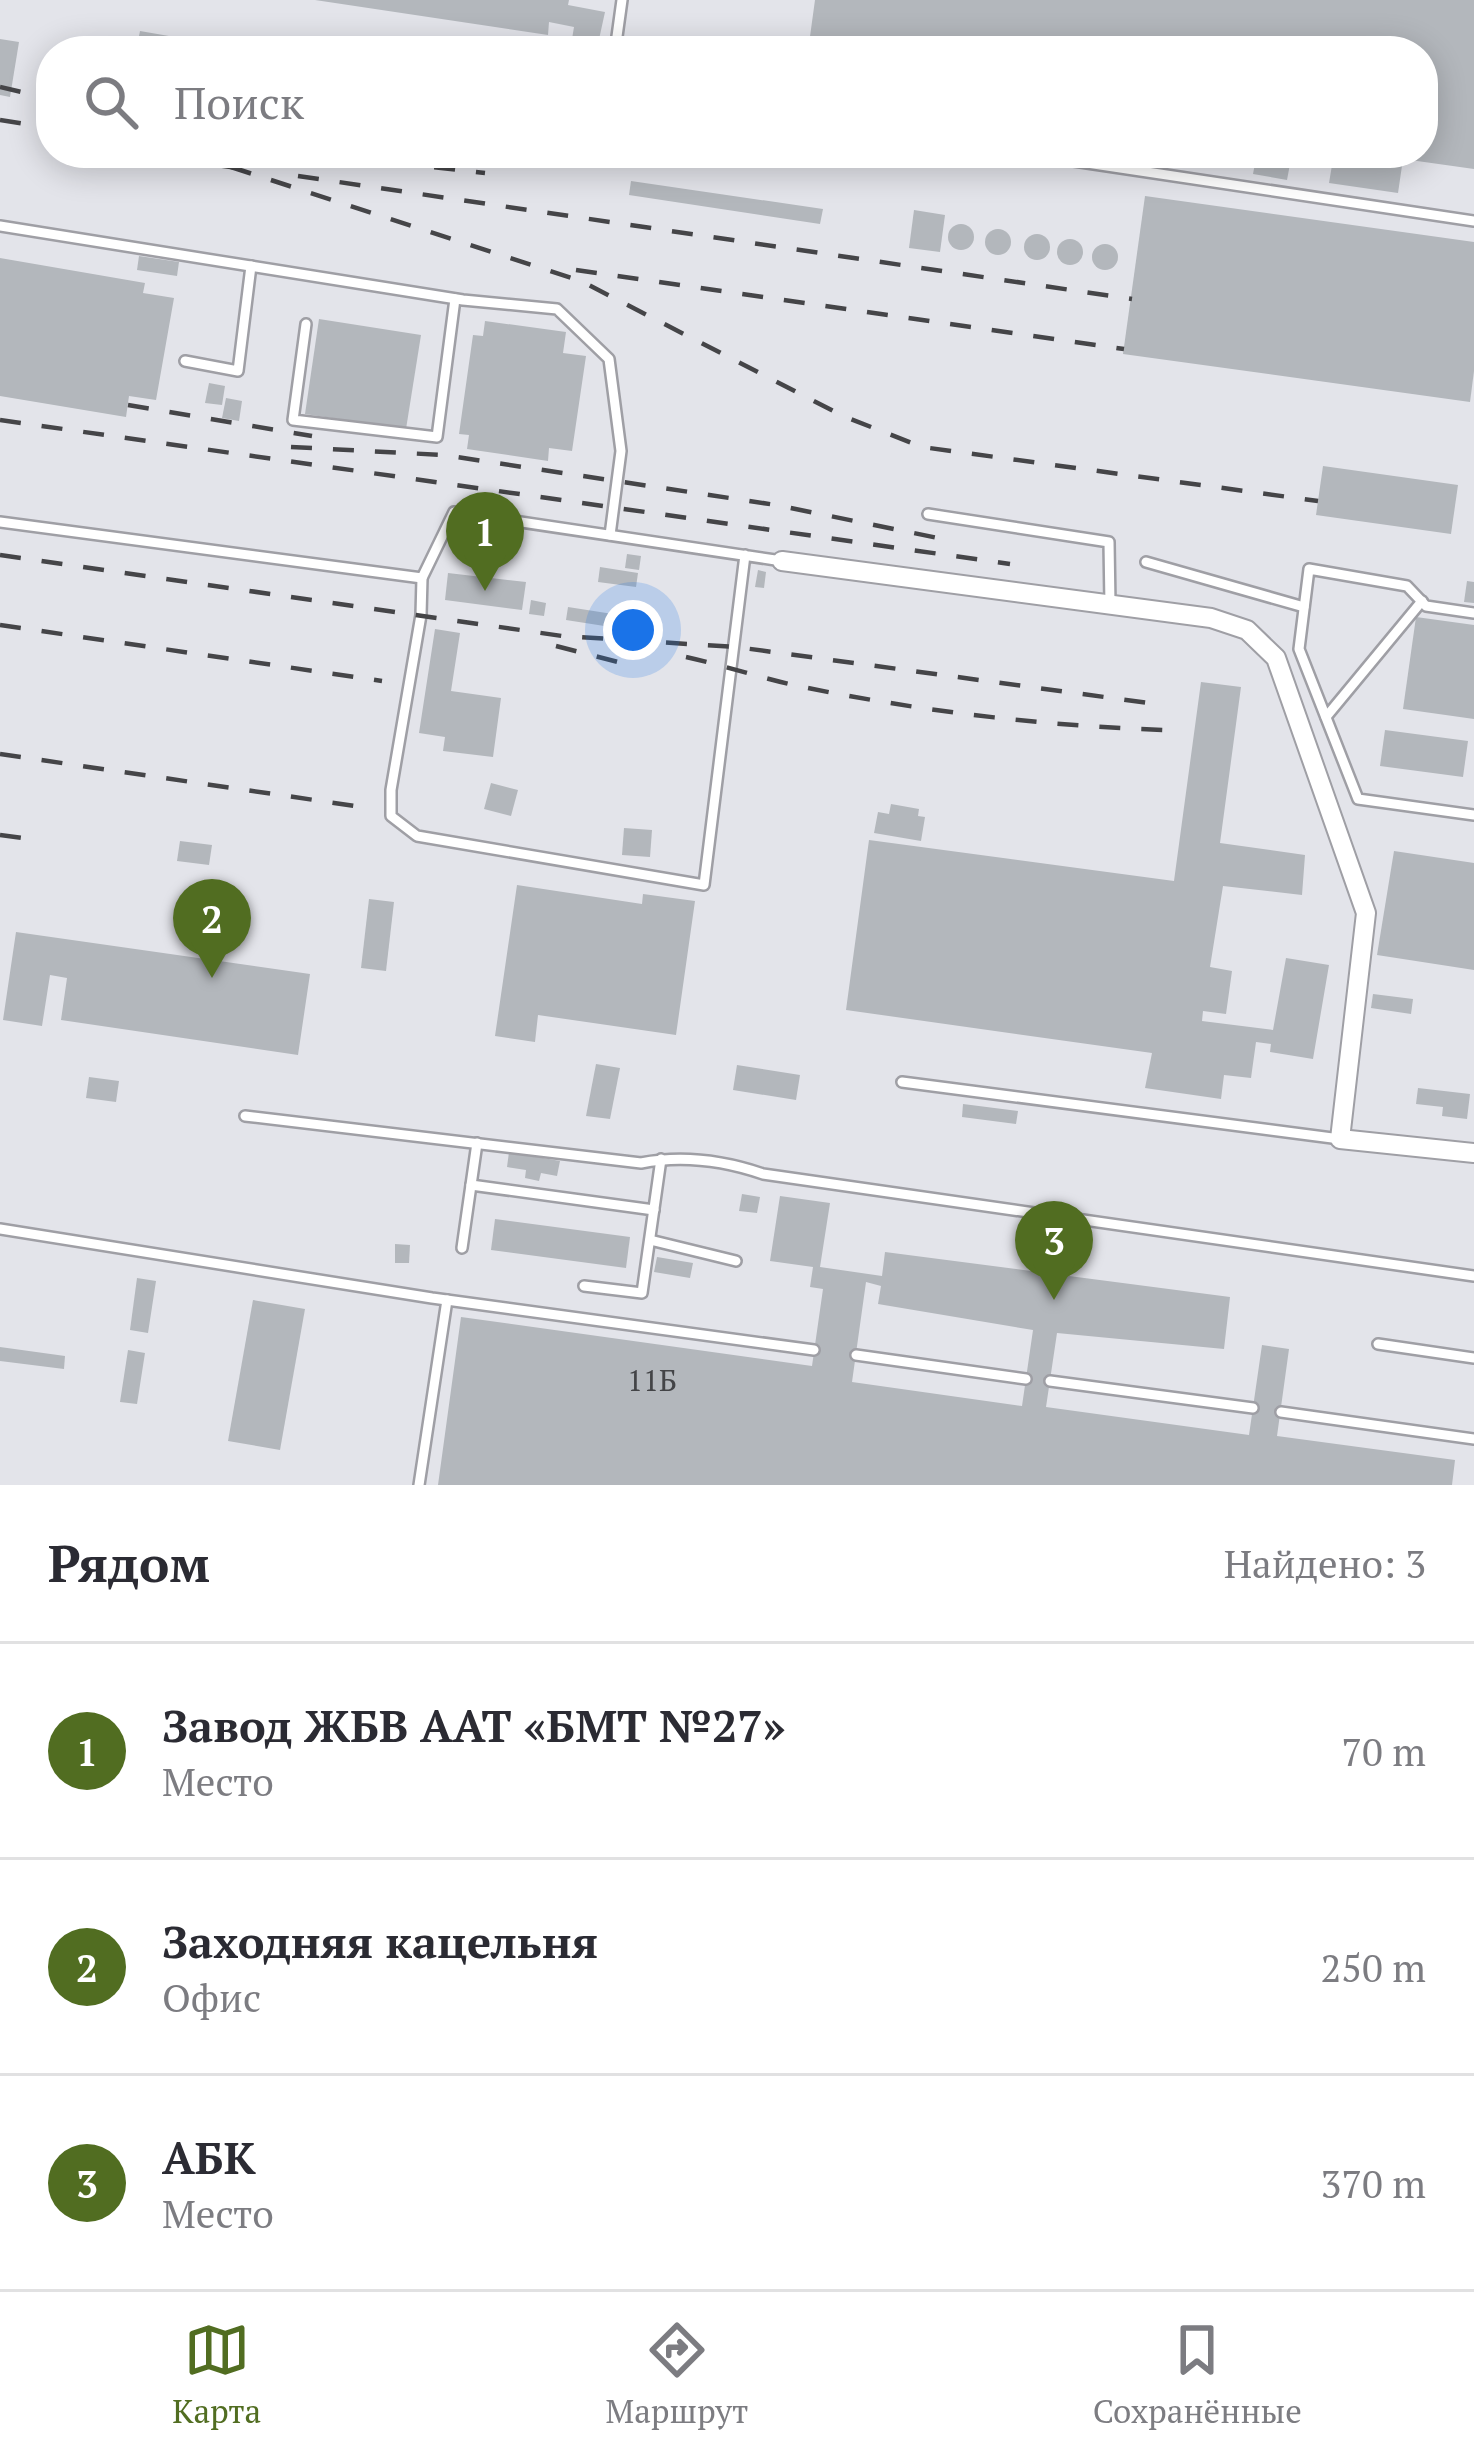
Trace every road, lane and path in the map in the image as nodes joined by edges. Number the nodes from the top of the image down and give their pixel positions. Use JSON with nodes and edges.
{"nodes":[{"id":1,"x":622,"y":0,"type":"edge"},
{"id":2,"x":617,"y":36,"type":"edge"},
{"id":3,"x":1122,"y":168,"type":"edge"},
{"id":4,"x":1474,"y":220,"type":"edge"},
{"id":5,"x":0,"y":226,"type":"edge"},
{"id":6,"x":251,"y":266,"type":"junction"},
{"id":7,"x":455,"y":298,"type":"junction"},
{"id":8,"x":306,"y":324,"type":"dead end"},
{"id":9,"x":185,"y":361,"type":"dead end"},
{"id":10,"x":928,"y":514,"type":"dead end"},
{"id":11,"x":0,"y":522,"type":"edge"},
{"id":12,"x":610,"y":535,"type":"junction"},
{"id":13,"x":745,"y":555,"type":"junction"},
{"id":14,"x":782,"y":561,"type":"joint"},
{"id":15,"x":1146,"y":562,"type":"dead end"},
{"id":16,"x":422,"y":578,"type":"junction"},
{"id":17,"x":1422,"y":601,"type":"junction"},
{"id":18,"x":1109,"y":605,"type":"junction"},
{"id":19,"x":1304,"y":607,"type":"junction"},
{"id":20,"x":1474,"y":613,"type":"edge"},
{"id":21,"x":1326,"y":716,"type":"junction"},
{"id":22,"x":1474,"y":815,"type":"edge"},
{"id":23,"x":902,"y":1082,"type":"dead end"},
{"id":24,"x":245,"y":1116,"type":"dead end"},
{"id":25,"x":1340,"y":1139,"type":"junction"},
{"id":26,"x":477,"y":1143,"type":"junction"},
{"id":27,"x":1474,"y":1153,"type":"edge"},
{"id":28,"x":661,"y":1159,"type":"junction"},
{"id":29,"x":471,"y":1185,"type":"junction"},
{"id":30,"x":654,"y":1210,"type":"junction"},
{"id":31,"x":0,"y":1229,"type":"edge"},
{"id":32,"x":650,"y":1240,"type":"junction"},
{"id":33,"x":462,"y":1248,"type":"dead end"},
{"id":34,"x":736,"y":1261,"type":"dead end"},
{"id":35,"x":1474,"y":1276,"type":"edge"},
{"id":36,"x":584,"y":1286,"type":"dead end"},
{"id":37,"x":447,"y":1300,"type":"junction"},
{"id":38,"x":1378,"y":1345,"type":"dead end"},
{"id":39,"x":814,"y":1350,"type":"dead end"},
{"id":40,"x":856,"y":1355,"type":"dead end"},
{"id":41,"x":1474,"y":1358,"type":"edge"},
{"id":42,"x":1026,"y":1379,"type":"dead end"},
{"id":43,"x":1050,"y":1381,"type":"dead end"},
{"id":44,"x":1253,"y":1408,"type":"dead end"},
{"id":45,"x":1281,"y":1412,"type":"dead end"},
{"id":46,"x":1474,"y":1439,"type":"edge"},
{"id":47,"x":419,"y":1485,"type":"edge"}],
"edges":[{"from":1,"to":2,"type":"lane"},
{"from":3,"to":4,"type":"lane"},
{"from":5,"to":6,"type":"lane"},
{"from":6,"to":7,"type":"lane"},
{"from":6,"to":9,"type":"lane"},
{"from":7,"to":8,"type":"lane"},
{"from":7,"to":12,"type":"lane"},
{"from":10,"to":18,"type":"lane"},
{"from":11,"to":16,"type":"lane"},
{"from":12,"to":13,"type":"lane"},
{"from":12,"to":16,"type":"lane"},
{"from":13,"to":14,"type":"lane"},
{"from":13,"to":16,"type":"lane"},
{"from":14,"to":18,"type":"street"},
{"from":15,"to":19,"type":"lane"},
{"from":17,"to":19,"type":"lane"},
{"from":17,"to":20,"type":"lane"},
{"from":17,"to":21,"type":"lane"},
{"from":18,"to":25,"type":"street"},
{"from":19,"to":21,"type":"lane"},
{"from":21,"to":22,"type":"lane"},
{"from":23,"to":25,"type":"lane"},
{"from":24,"to":26,"type":"lane"},
{"from":25,"to":27,"type":"street"},
{"from":26,"to":28,"type":"lane"},
{"from":26,"to":29,"type":"lane"},
{"from":28,"to":30,"type":"lane"},
{"from":28,"to":35,"type":"lane"},
{"from":29,"to":30,"type":"lane"},
{"from":29,"to":33,"type":"lane"},
{"from":30,"to":32,"type":"lane"},
{"from":31,"to":37,"type":"lane"},
{"from":32,"to":34,"type":"lane"},
{"from":32,"to":36,"type":"lane"},
{"from":37,"to":39,"type":"lane"},
{"from":37,"to":47,"type":"lane"},
{"from":38,"to":41,"type":"lane"},
{"from":40,"to":42,"type":"lane"},
{"from":43,"to":44,"type":"lane"},
{"from":45,"to":46,"type":"lane"}]}
